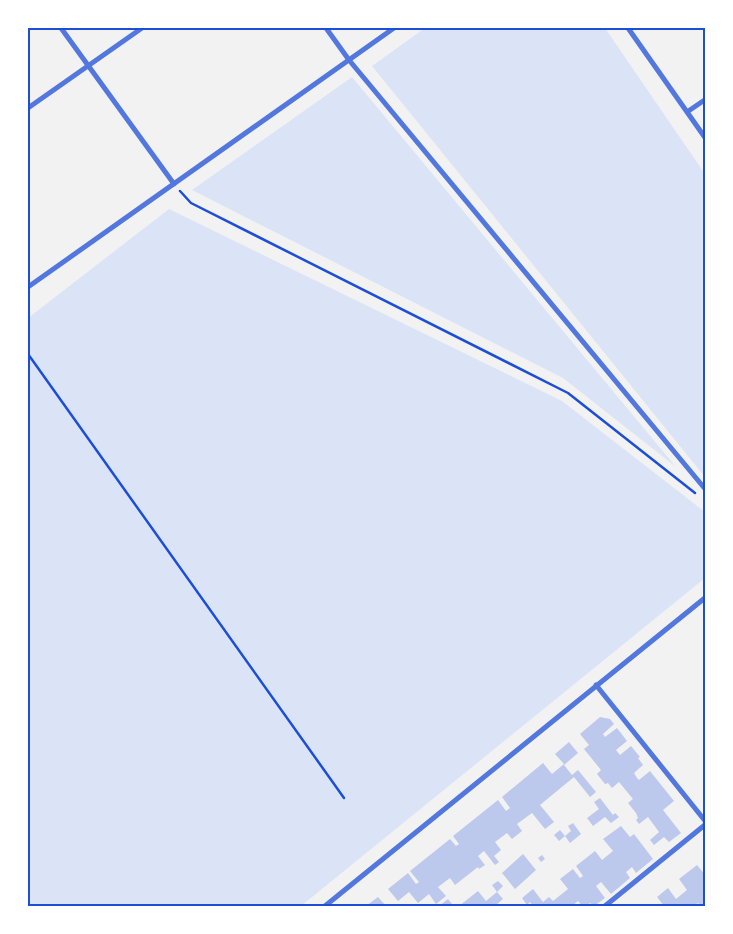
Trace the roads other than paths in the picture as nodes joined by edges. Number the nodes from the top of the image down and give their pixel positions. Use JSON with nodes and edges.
{"nodes":[{"id":1,"x":61,"y":28,"type":"edge"},
{"id":2,"x":142,"y":28,"type":"edge"},
{"id":3,"x":326,"y":28,"type":"edge"},
{"id":4,"x":394,"y":28,"type":"edge"},
{"id":5,"x":628,"y":28,"type":"edge"},
{"id":6,"x":349,"y":60,"type":"junction"},
{"id":7,"x":89,"y":65,"type":"junction"},
{"id":8,"x":706,"y":99,"type":"edge"},
{"id":9,"x":28,"y":108,"type":"edge"},
{"id":10,"x":687,"y":112,"type":"junction"},
{"id":11,"x":706,"y":139,"type":"edge"},
{"id":12,"x":174,"y":184,"type":"junction"},
{"id":13,"x":28,"y":287,"type":"edge"},
{"id":14,"x":706,"y":490,"type":"edge"},
{"id":15,"x":706,"y":597,"type":"edge"},
{"id":16,"x":596,"y":685,"type":"junction"},
{"id":17,"x":706,"y":823,"type":"edge"},
{"id":18,"x":325,"y":906,"type":"edge"},
{"id":19,"x":605,"y":906,"type":"edge"}],
"edges":[{"from":1,"to":7,"type":"street"},
{"from":2,"to":7,"type":"street"},
{"from":3,"to":6,"type":"street"},
{"from":4,"to":6,"type":"street"},
{"from":5,"to":10,"type":"street"},
{"from":6,"to":12,"type":"street"},
{"from":6,"to":14,"type":"street"},
{"from":7,"to":9,"type":"street"},
{"from":7,"to":12,"type":"street"},
{"from":8,"to":10,"type":"street"},
{"from":10,"to":11,"type":"street"},
{"from":12,"to":13,"type":"street"},
{"from":15,"to":16,"type":"street"},
{"from":16,"to":17,"type":"street"},
{"from":16,"to":18,"type":"street"},
{"from":17,"to":19,"type":"street"}]}
